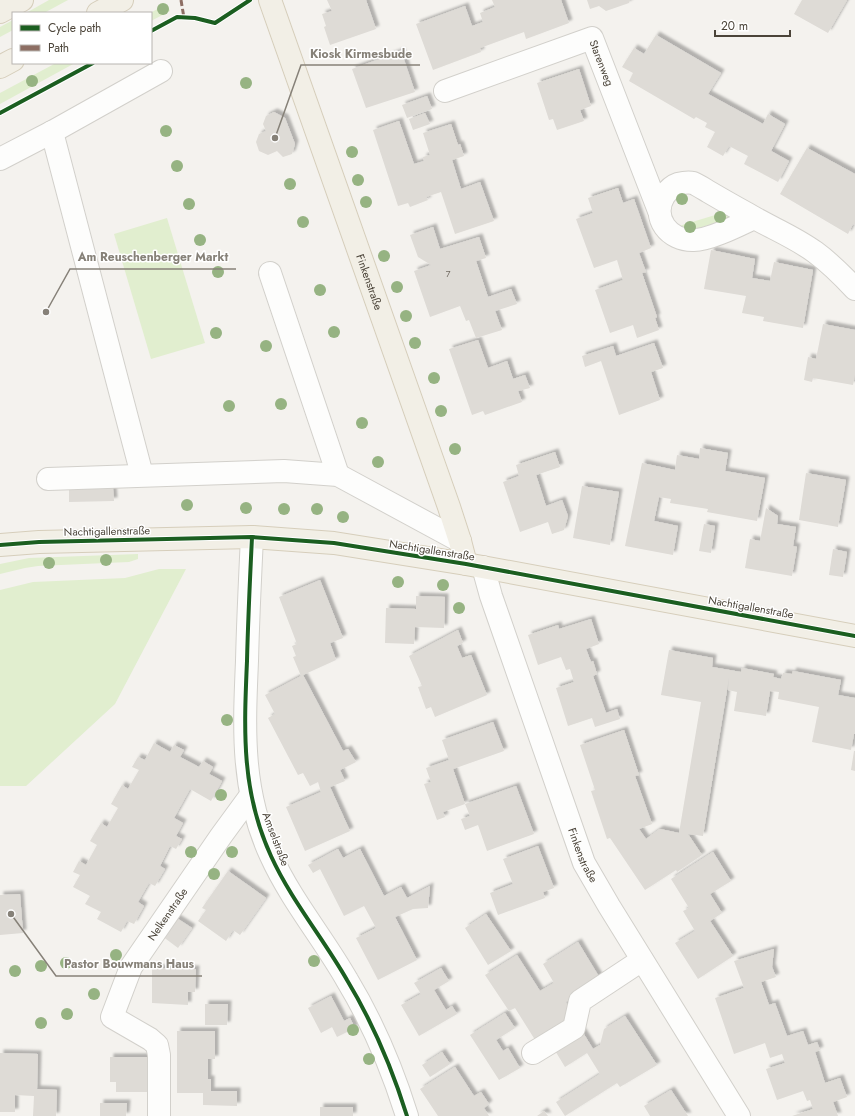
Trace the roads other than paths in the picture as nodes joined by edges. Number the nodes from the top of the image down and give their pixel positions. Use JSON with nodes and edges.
{"nodes":[{"id":1,"x":22,"y":0,"type":"edge"},
{"id":2,"x":122,"y":0,"type":"edge"},
{"id":3,"x":270,"y":0,"type":"edge"},
{"id":4,"x":0,"y":12,"type":"edge"},
{"id":5,"x":100,"y":12,"type":"edge"},
{"id":6,"x":12,"y":61,"type":"edge"},
{"id":7,"x":0,"y":67,"type":"edge"},
{"id":8,"x":161,"y":71,"type":"dead end"},
{"id":9,"x":445,"y":91,"type":"dead end"},
{"id":10,"x":52,"y":132,"type":"junction"},
{"id":11,"x":0,"y":159,"type":"edge"},
{"id":12,"x":659,"y":211,"type":"junction"},
{"id":13,"x":754,"y":218,"type":"junction"},
{"id":14,"x":270,"y":273,"type":"dead end"},
{"id":15,"x":855,"y":289,"type":"edge"},
{"id":16,"x":142,"y":475,"type":"junction"},
{"id":17,"x":338,"y":475,"type":"junction"},
{"id":18,"x":48,"y":479,"type":"dead end"},
{"id":19,"x":252,"y":537,"type":"junction"},
{"id":20,"x":460,"y":541,"type":"junction"},
{"id":21,"x":0,"y":545,"type":"edge"},
{"id":22,"x":475,"y":566,"type":"junction"},
{"id":23,"x":855,"y":636,"type":"edge"},
{"id":24,"x":251,"y":795,"type":"junction"},
{"id":25,"x":642,"y":960,"type":"junction"},
{"id":26,"x":533,"y":1053,"type":"dead end"},
{"id":27,"x":159,"y":1116,"type":"edge"},
{"id":28,"x":407,"y":1116,"type":"edge"},
{"id":29,"x":739,"y":1116,"type":"edge"}],
"edges":[{"from":1,"to":4,"type":"main road"},
{"from":2,"to":5,"type":"main road"},
{"from":3,"to":20,"type":"main road","name":"Finkenstraße"},
{"from":6,"to":7,"type":"main road"},
{"from":8,"to":10,"type":"street"},
{"from":9,"to":12,"type":"street","name":"Starenweg"},
{"from":10,"to":11,"type":"street"},
{"from":10,"to":16,"type":"street"},
{"from":12,"to":13,"type":"street","name":"Starenweg"},
{"from":12,"to":13,"type":"street"},
{"from":13,"to":15,"type":"street"},
{"from":14,"to":17,"type":"street"},
{"from":16,"to":17,"type":"street"},
{"from":16,"to":18,"type":"street"},
{"from":17,"to":20,"type":"street"},
{"from":19,"to":21,"type":"main road","name":"Nachtigallenstraße"},
{"from":19,"to":22,"type":"main road","name":"Nachtigallenstraße"},
{"from":19,"to":24,"type":"street","name":"Amselstraße"},
{"from":20,"to":22,"type":"main road","name":"Finkenstraße"},
{"from":22,"to":23,"type":"main road","name":"Nachtigallenstraße"},
{"from":22,"to":25,"type":"street","name":"Finkenstraße"},
{"from":24,"to":27,"type":"street","name":"Nelkenstraße"},
{"from":24,"to":28,"type":"street","name":"Amselstraße"},
{"from":25,"to":26,"type":"street"},
{"from":25,"to":29,"type":"street","name":"Finkenstraße"}]}
